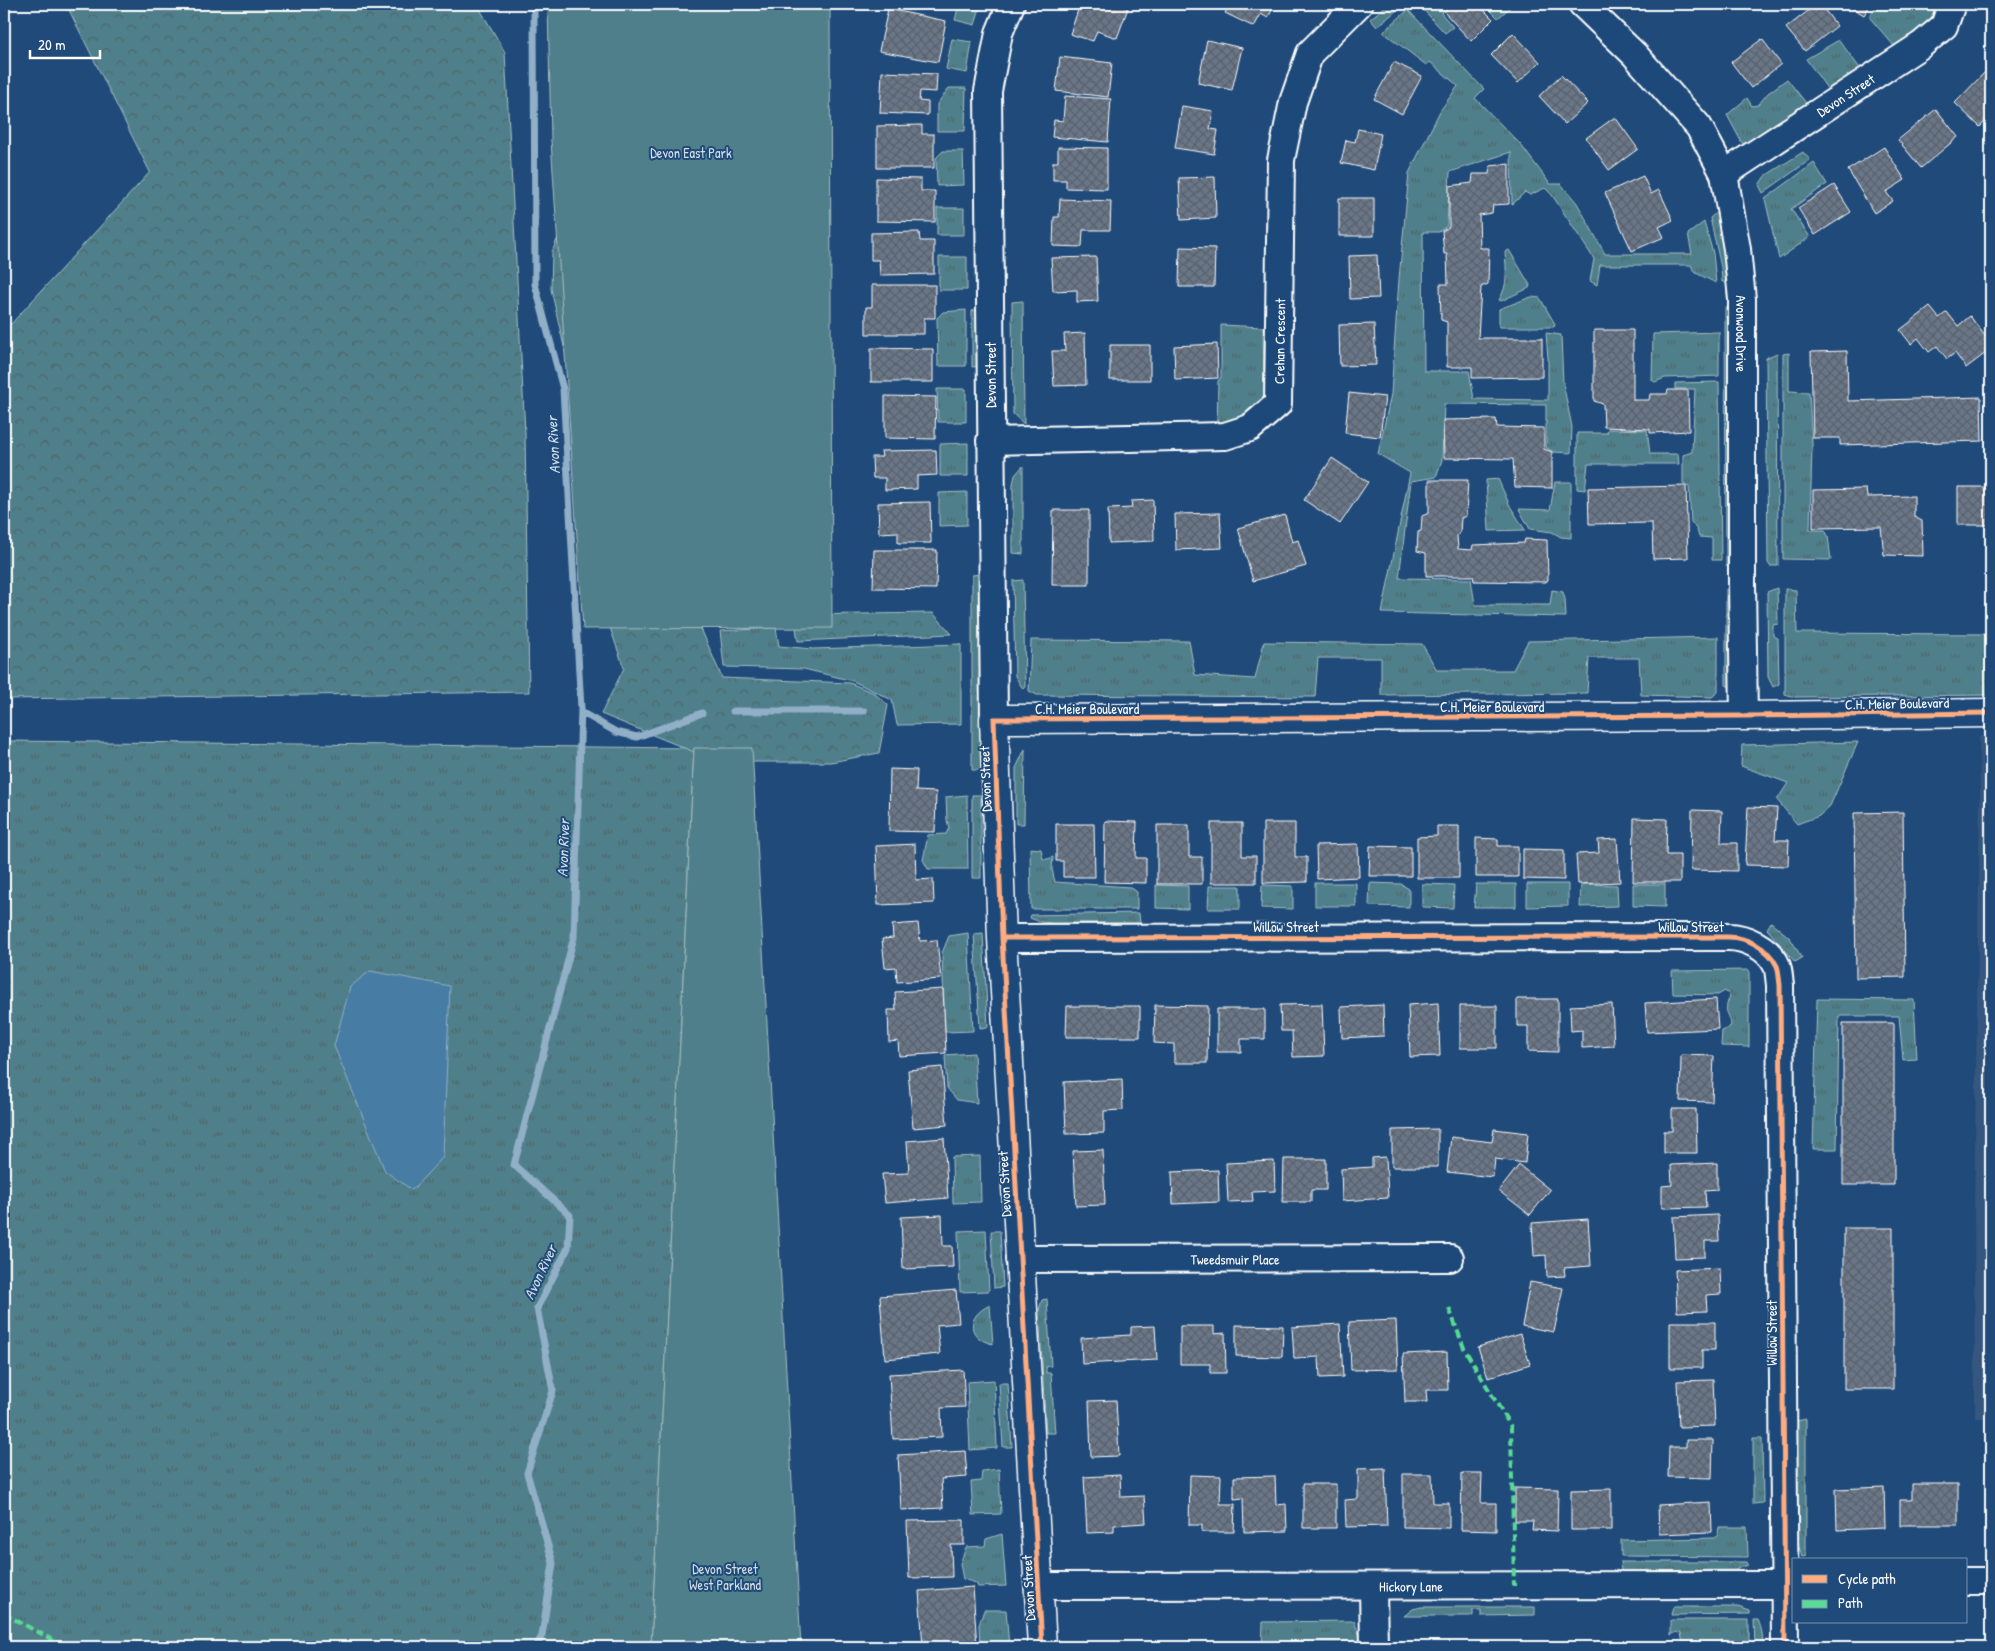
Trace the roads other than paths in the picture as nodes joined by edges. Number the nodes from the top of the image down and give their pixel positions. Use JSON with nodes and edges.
{"nodes":[{"id":1,"x":1010,"y":4,"type":"edge"},
{"id":2,"x":1359,"y":4,"type":"edge"},
{"id":3,"x":1582,"y":4,"type":"edge"},
{"id":4,"x":1952,"y":4,"type":"edge"},
{"id":5,"x":1724,"y":174,"type":"junction"},
{"id":6,"x":990,"y":441,"type":"junction"},
{"id":7,"x":1991,"y":713,"type":"edge"},
{"id":8,"x":1744,"y":716,"type":"junction"},
{"id":9,"x":994,"y":719,"type":"junction"},
{"id":10,"x":1002,"y":938,"type":"junction"},
{"id":11,"x":1450,"y":1258,"type":"dead end"},
{"id":12,"x":1019,"y":1259,"type":"junction"},
{"id":13,"x":1968,"y":1581,"type":"edge"},
{"id":14,"x":1991,"y":1581,"type":"edge"},
{"id":15,"x":1789,"y":1585,"type":"edge"},
{"id":16,"x":1039,"y":1586,"type":"junction"},
{"id":17,"x":1373,"y":1587,"type":"junction"},
{"id":18,"x":1042,"y":1647,"type":"edge"},
{"id":19,"x":1374,"y":1647,"type":"edge"},
{"id":20,"x":1785,"y":1647,"type":"edge"}],
"edges":[{"from":1,"to":6,"type":"street","name":"Devon Street"},
{"from":2,"to":6,"type":"street","name":"Crehan Crescent"},
{"from":3,"to":5,"type":"street","name":"Avonwood Drive"},
{"from":4,"to":5,"type":"street","name":"Devon Street"},
{"from":5,"to":8,"type":"street","name":"Avonwood Drive"},
{"from":6,"to":9,"type":"street","name":"Devon Street"},
{"from":7,"to":8,"type":"street","name":"C.H. Meier Boulevard"},
{"from":8,"to":9,"type":"street","name":"C.H. Meier Boulevard"},
{"from":9,"to":10,"type":"street","name":"Devon Street"},
{"from":10,"to":12,"type":"street","name":"Devon Street"},
{"from":10,"to":15,"type":"street","name":"Willow Street"},
{"from":11,"to":12,"type":"street","name":"Tweedsmuir Place"},
{"from":12,"to":16,"type":"street","name":"Devon Street"},
{"from":13,"to":14,"type":"street"},
{"from":15,"to":17,"type":"street","name":"Hickory Lane"},
{"from":15,"to":20,"type":"street","name":"Willow Street"},
{"from":16,"to":17,"type":"street","name":"Hickory Lane"},
{"from":16,"to":18,"type":"street","name":"Devon Street"},
{"from":17,"to":19,"type":"street"}]}
